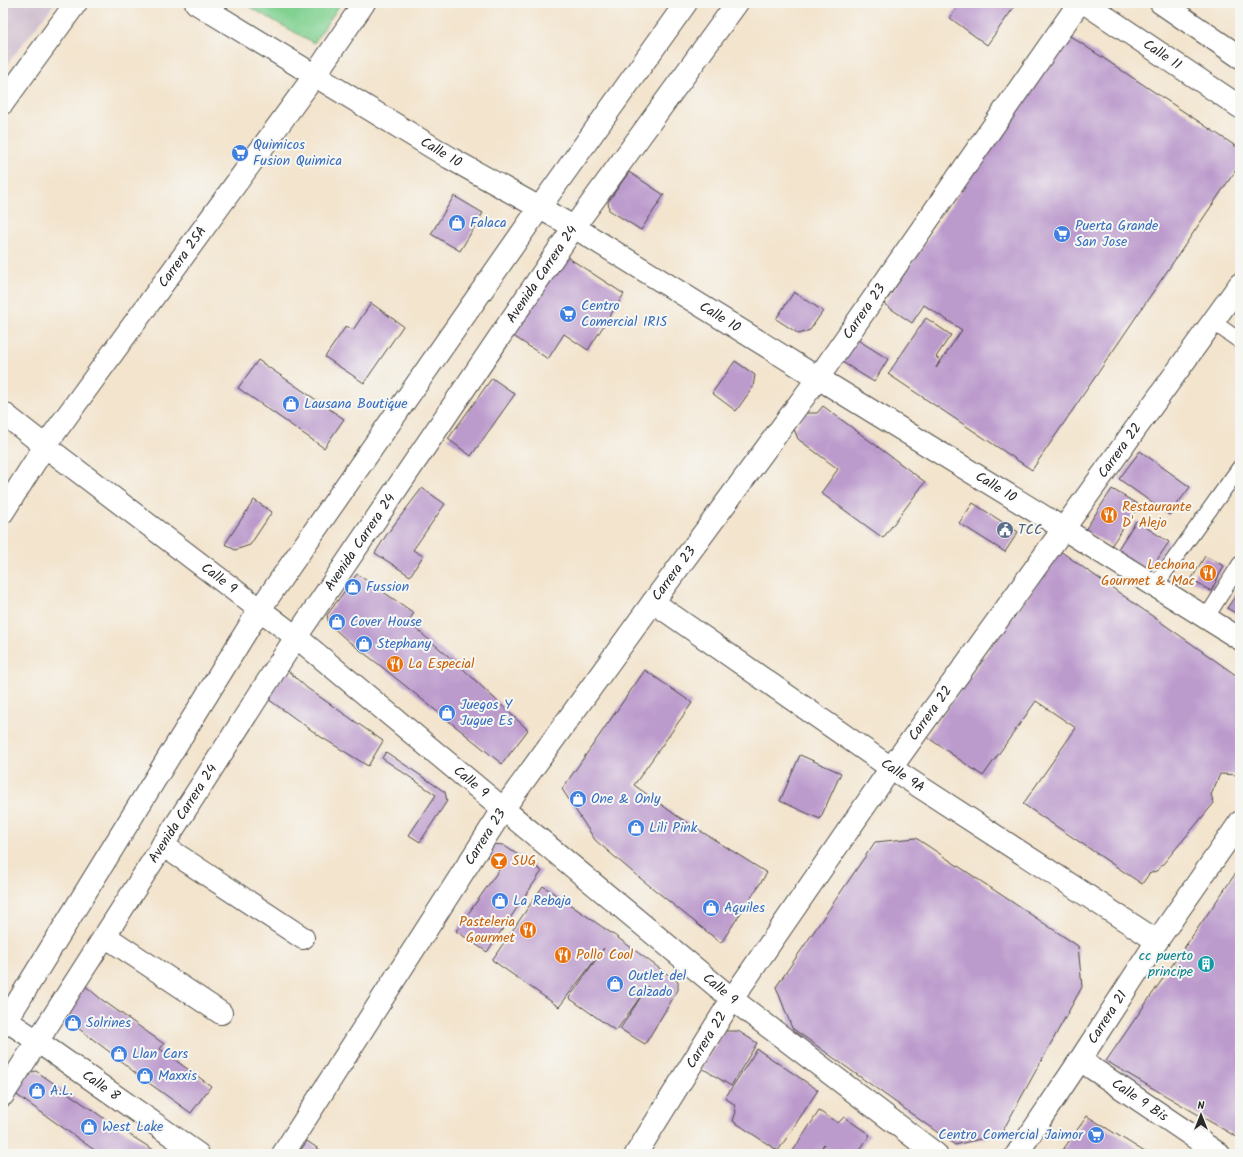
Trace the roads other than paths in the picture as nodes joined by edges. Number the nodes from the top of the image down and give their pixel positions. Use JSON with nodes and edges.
{"nodes":[{"id":1,"x":76,"y":3,"type":"edge"},
{"id":2,"x":196,"y":3,"type":"edge"},
{"id":3,"x":364,"y":3,"type":"edge"},
{"id":4,"x":686,"y":3,"type":"edge"},
{"id":5,"x":737,"y":3,"type":"edge"},
{"id":6,"x":1078,"y":3,"type":"edge"},
{"id":7,"x":1085,"y":3,"type":"edge"},
{"id":8,"x":1161,"y":3,"type":"edge"},
{"id":9,"x":1240,"y":56,"type":"edge"},
{"id":10,"x":315,"y":75,"type":"junction"},
{"id":11,"x":3,"y":103,"type":"edge"},
{"id":12,"x":1240,"y":107,"type":"edge"},
{"id":13,"x":540,"y":207,"type":"junction"},
{"id":14,"x":574,"y":227,"type":"junction"},
{"id":15,"x":1240,"y":284,"type":"edge"},
{"id":16,"x":1213,"y":322,"type":"junction"},
{"id":17,"x":1240,"y":341,"type":"edge"},
{"id":18,"x":818,"y":378,"type":"junction"},
{"id":19,"x":3,"y":413,"type":"edge"},
{"id":20,"x":45,"y":446,"type":"junction"},
{"id":21,"x":1240,"y":467,"type":"edge"},
{"id":22,"x":3,"y":512,"type":"edge"},
{"id":23,"x":1064,"y":529,"type":"junction"},
{"id":24,"x":1240,"y":564,"type":"edge"},
{"id":25,"x":1155,"y":586,"type":"junction"},
{"id":26,"x":653,"y":602,"type":"junction"},
{"id":27,"x":260,"y":609,"type":"junction"},
{"id":28,"x":1206,"y":618,"type":"junction"},
{"id":29,"x":296,"y":637,"type":"junction"},
{"id":30,"x":1240,"y":639,"type":"edge"},
{"id":31,"x":891,"y":768,"type":"junction"},
{"id":32,"x":504,"y":808,"type":"junction"},
{"id":33,"x":1240,"y":822,"type":"edge"},
{"id":34,"x":162,"y":845,"type":"junction"},
{"id":35,"x":104,"y":936,"type":"junction"},
{"id":36,"x":303,"y":938,"type":"dead end"},
{"id":37,"x":1157,"y":942,"type":"junction"},
{"id":38,"x":732,"y":999,"type":"junction"},
{"id":39,"x":221,"y":1013,"type":"dead end"},
{"id":40,"x":4,"y":1022,"type":"edge"},
{"id":41,"x":37,"y":1041,"type":"junction"},
{"id":42,"x":1080,"y":1060,"type":"junction"},
{"id":43,"x":3,"y":1095,"type":"edge"},
{"id":44,"x":198,"y":1154,"type":"edge"},
{"id":45,"x":283,"y":1154,"type":"edge"},
{"id":46,"x":636,"y":1154,"type":"edge"},
{"id":47,"x":936,"y":1154,"type":"edge"},
{"id":48,"x":1017,"y":1154,"type":"edge"},
{"id":49,"x":1219,"y":1154,"type":"edge"}],
"edges":[{"from":1,"to":11,"type":"street"},
{"from":2,"to":10,"type":"street","name":"Calle 10"},
{"from":3,"to":10,"type":"street","name":"Carrera 25A"},
{"from":4,"to":13,"type":"street"},
{"from":5,"to":14,"type":"street","name":"Avenida Carrera 24"},
{"from":6,"to":18,"type":"street","name":"Carrera 23"},
{"from":7,"to":12,"type":"street","name":"Calle 11"},
{"from":8,"to":9,"type":"street"},
{"from":10,"to":13,"type":"street","name":"Calle 10"},
{"from":10,"to":20,"type":"street","name":"Carrera 25A"},
{"from":13,"to":14,"type":"street","name":"Calle 10"},
{"from":13,"to":27,"type":"street"},
{"from":14,"to":18,"type":"street","name":"Calle 10"},
{"from":14,"to":29,"type":"street","name":"Avenida Carrera 24"},
{"from":15,"to":16,"type":"street","name":"Carrera 22"},
{"from":16,"to":17,"type":"lane"},
{"from":16,"to":23,"type":"street","name":"Carrera 22"},
{"from":18,"to":23,"type":"street","name":"Calle 10"},
{"from":18,"to":26,"type":"street","name":"Carrera 23"},
{"from":19,"to":20,"type":"street","name":"Calle 9"},
{"from":20,"to":22,"type":"street","name":"Carrera 25A"},
{"from":20,"to":27,"type":"street","name":"Calle 9"},
{"from":21,"to":25,"type":"lane"},
{"from":23,"to":25,"type":"street","name":"Calle 10"},
{"from":23,"to":31,"type":"street","name":"Carrera 22"},
{"from":24,"to":28,"type":"lane"},
{"from":25,"to":28,"type":"street","name":"Calle 10"},
{"from":26,"to":31,"type":"street","name":"Calle 9A"},
{"from":26,"to":32,"type":"street","name":"Carrera 23"},
{"from":27,"to":29,"type":"street","name":"Calle 9"},
{"from":27,"to":40,"type":"street"},
{"from":28,"to":30,"type":"street","name":"Calle 10"},
{"from":29,"to":32,"type":"street","name":"Calle 9"},
{"from":29,"to":34,"type":"street","name":"Avenida Carrera 24"},
{"from":31,"to":37,"type":"street","name":"Calle 9A"},
{"from":31,"to":38,"type":"street","name":"Carrera 22"},
{"from":32,"to":38,"type":"street","name":"Calle 9"},
{"from":32,"to":45,"type":"street","name":"Carrera 23"},
{"from":33,"to":37,"type":"street","name":"Carrera 21"},
{"from":34,"to":35,"type":"street","name":"Avenida Carrera 24"},
{"from":34,"to":36,"type":"street"},
{"from":35,"to":39,"type":"street"},
{"from":35,"to":41,"type":"street","name":"Avenida Carrera 24"},
{"from":37,"to":42,"type":"street","name":"Carrera 21"},
{"from":38,"to":46,"type":"street","name":"Carrera 22"},
{"from":38,"to":47,"type":"street","name":"Calle 9"},
{"from":40,"to":41,"type":"street","name":"Calle 8"},
{"from":41,"to":43,"type":"street","name":"Avenida Carrera 24"},
{"from":41,"to":44,"type":"street","name":"Calle 8"},
{"from":42,"to":48,"type":"street","name":"Carrera 21"},
{"from":42,"to":49,"type":"street","name":"Calle 9 Bis"}]}
